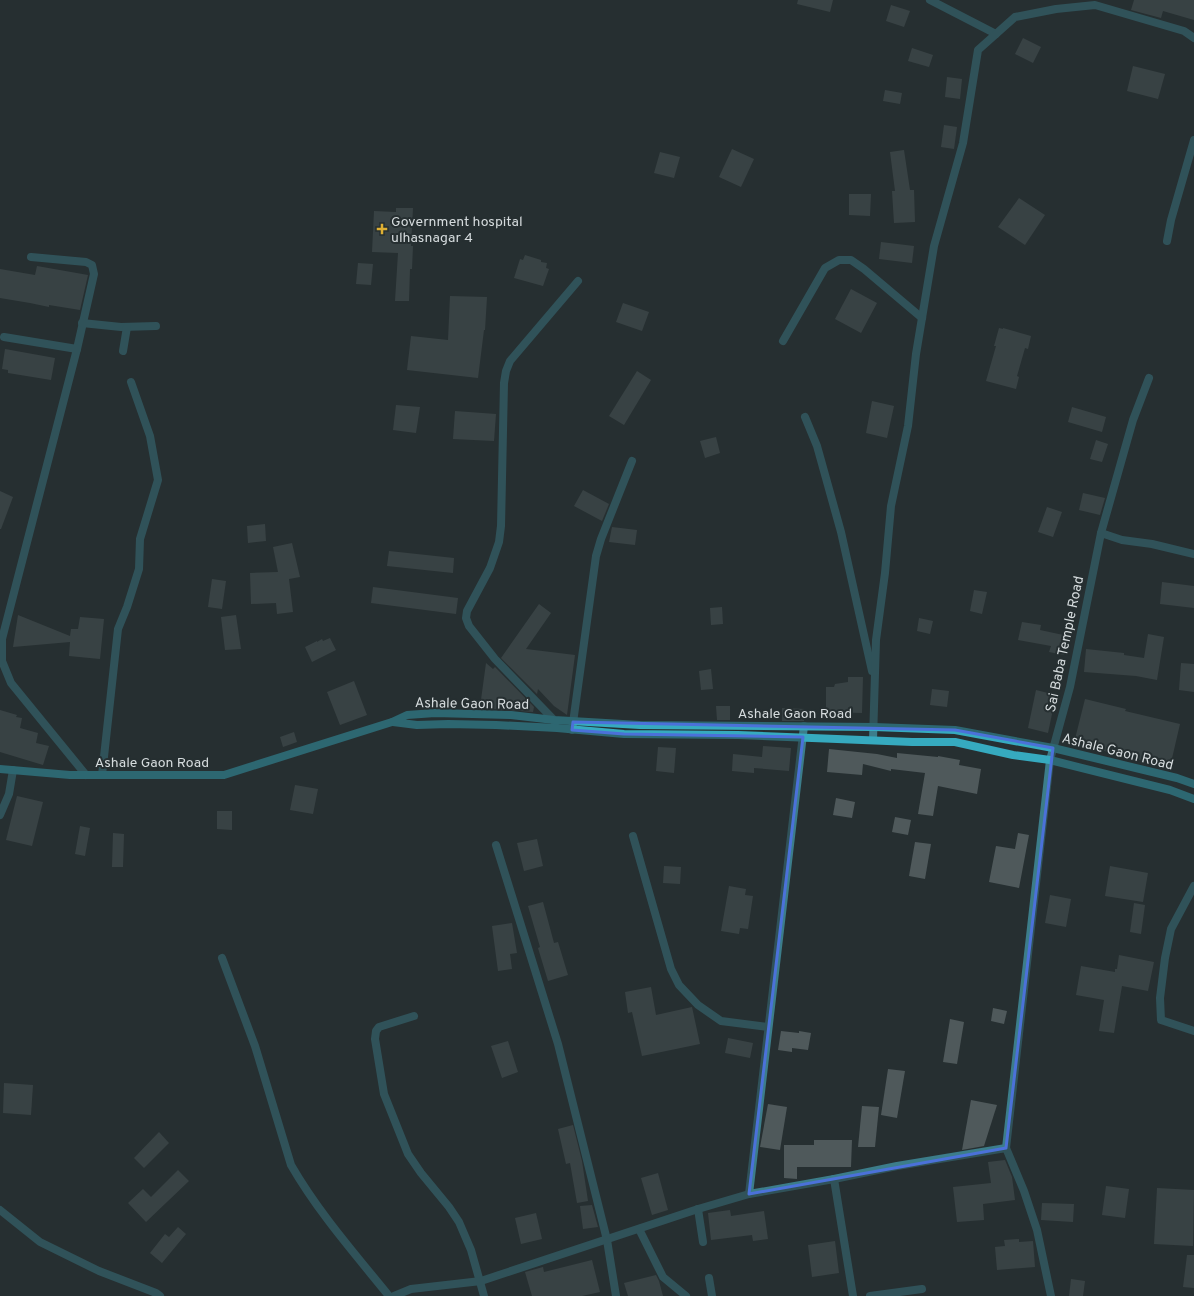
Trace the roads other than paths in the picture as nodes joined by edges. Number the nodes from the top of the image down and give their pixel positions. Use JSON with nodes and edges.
{"nodes":[{"id":1,"x":930,"y":0,"type":"edge"},
{"id":2,"x":1083,"y":3,"type":"edge"},
{"id":3,"x":996,"y":34,"type":"junction"},
{"id":4,"x":1194,"y":38,"type":"edge"},
{"id":5,"x":1194,"y":140,"type":"edge"},
{"id":6,"x":1167,"y":241,"type":"dead end"},
{"id":7,"x":31,"y":257,"type":"dead end"},
{"id":8,"x":578,"y":281,"type":"dead end"},
{"id":9,"x":922,"y":318,"type":"junction"},
{"id":10,"x":82,"y":323,"type":"junction"},
{"id":11,"x":156,"y":326,"type":"dead end"},
{"id":12,"x":127,"y":327,"type":"junction"},
{"id":13,"x":4,"y":337,"type":"dead end"},
{"id":14,"x":783,"y":341,"type":"dead end"},
{"id":15,"x":76,"y":349,"type":"junction"},
{"id":16,"x":123,"y":351,"type":"dead end"},
{"id":17,"x":1149,"y":378,"type":"dead end"},
{"id":18,"x":131,"y":382,"type":"dead end"},
{"id":19,"x":805,"y":417,"type":"dead end"},
{"id":20,"x":632,"y":461,"type":"dead end"},
{"id":21,"x":1101,"y":533,"type":"junction"},
{"id":22,"x":1194,"y":554,"type":"edge"},
{"id":23,"x":875,"y":684,"type":"junction"},
{"id":24,"x":392,"y":722,"type":"junction"},
{"id":25,"x":555,"y":724,"type":"junction"},
{"id":26,"x":573,"y":726,"type":"junction"},
{"id":27,"x":804,"y":726,"type":"junction"},
{"id":28,"x":874,"y":727,"type":"junction"},
{"id":29,"x":956,"y":730,"type":"junction"},
{"id":30,"x":803,"y":737,"type":"junction"},
{"id":31,"x":873,"y":740,"type":"junction"},
{"id":32,"x":955,"y":742,"type":"junction"},
{"id":33,"x":1053,"y":748,"type":"junction"},
{"id":34,"x":1050,"y":760,"type":"junction"},
{"id":35,"x":0,"y":769,"type":"edge"},
{"id":36,"x":13,"y":770,"type":"junction"},
{"id":37,"x":86,"y":775,"type":"junction"},
{"id":38,"x":102,"y":775,"type":"junction"},
{"id":39,"x":1194,"y":784,"type":"edge"},
{"id":40,"x":1194,"y":798,"type":"edge"},
{"id":41,"x":0,"y":815,"type":"edge"},
{"id":42,"x":633,"y":836,"type":"dead end"},
{"id":43,"x":496,"y":845,"type":"dead end"},
{"id":44,"x":1194,"y":886,"type":"edge"},
{"id":45,"x":222,"y":958,"type":"dead end"},
{"id":46,"x":414,"y":1016,"type":"dead end"},
{"id":47,"x":768,"y":1028,"type":"junction"},
{"id":48,"x":1194,"y":1031,"type":"edge"},
{"id":49,"x":1006,"y":1148,"type":"junction"},
{"id":50,"x":834,"y":1179,"type":"junction"},
{"id":51,"x":749,"y":1194,"type":"junction"},
{"id":52,"x":698,"y":1209,"type":"junction"},
{"id":53,"x":0,"y":1210,"type":"edge"},
{"id":54,"x":640,"y":1229,"type":"junction"},
{"id":55,"x":607,"y":1240,"type":"junction"},
{"id":56,"x":703,"y":1242,"type":"dead end"},
{"id":57,"x":709,"y":1278,"type":"dead end"},
{"id":58,"x":481,"y":1281,"type":"junction"},
{"id":59,"x":922,"y":1289,"type":"dead end"},
{"id":60,"x":160,"y":1296,"type":"edge"},
{"id":61,"x":388,"y":1296,"type":"edge"},
{"id":62,"x":394,"y":1296,"type":"edge"},
{"id":63,"x":484,"y":1296,"type":"edge"},
{"id":64,"x":616,"y":1296,"type":"edge"},
{"id":65,"x":686,"y":1296,"type":"edge"},
{"id":66,"x":712,"y":1296,"type":"edge"},
{"id":67,"x":853,"y":1296,"type":"edge"},
{"id":68,"x":870,"y":1296,"type":"edge"},
{"id":69,"x":1051,"y":1296,"type":"edge"}],
"edges":[{"from":1,"to":3,"type":"street"},
{"from":2,"to":3,"type":"street"},
{"from":2,"to":4,"type":"street"},
{"from":3,"to":9,"type":"street"},
{"from":5,"to":6,"type":"street"},
{"from":7,"to":10,"type":"street"},
{"from":8,"to":25,"type":"street"},
{"from":9,"to":14,"type":"street"},
{"from":9,"to":23,"type":"street"},
{"from":10,"to":12,"type":"street"},
{"from":10,"to":15,"type":"street"},
{"from":11,"to":12,"type":"street"},
{"from":12,"to":16,"type":"street"},
{"from":13,"to":15,"type":"street"},
{"from":15,"to":37,"type":"street"},
{"from":17,"to":21,"type":"street","name":"Sai Baba Temple Road"},
{"from":18,"to":38,"type":"street"},
{"from":19,"to":23,"type":"street"},
{"from":20,"to":26,"type":"street"},
{"from":21,"to":22,"type":"street"},
{"from":21,"to":33,"type":"street","name":"Sai Baba Temple Road"},
{"from":23,"to":28,"type":"street"},
{"from":24,"to":25,"type":"street","name":"Ashale Gaon Road"},
{"from":24,"to":25,"type":"street","name":"Ashale Gaon Road"},
{"from":24,"to":38,"type":"street","name":"Ashale Gaon Road"},
{"from":25,"to":26,"type":"street","name":"Ashale Gaon Road"},
{"from":26,"to":27,"type":"street","name":"Ashale Gaon Road"},
{"from":26,"to":30,"type":"street","name":"Ashale Gaon Road"},
{"from":27,"to":28,"type":"street","name":"Ashale Gaon Road"},
{"from":27,"to":30,"type":"street"},
{"from":28,"to":29,"type":"street","name":"Ashale Gaon Road"},
{"from":28,"to":31,"type":"street"},
{"from":29,"to":32,"type":"street"},
{"from":29,"to":33,"type":"street","name":"Ashale Gaon Road"},
{"from":30,"to":31,"type":"street","name":"Ashale Gaon Road"},
{"from":30,"to":47,"type":"street"},
{"from":31,"to":32,"type":"street","name":"Ashale Gaon Road"},
{"from":32,"to":34,"type":"street","name":"Ashale Gaon Road"},
{"from":33,"to":34,"type":"street","name":"Sai Baba Temple Road"},
{"from":33,"to":39,"type":"street","name":"Ashale Gaon Road"},
{"from":34,"to":40,"type":"street","name":"Ashale Gaon Road"},
{"from":34,"to":49,"type":"street","name":"Sai Baba Temple Road"},
{"from":35,"to":36,"type":"street","name":"Ashale Gaon Road"},
{"from":36,"to":37,"type":"street","name":"Ashale Gaon Road"},
{"from":36,"to":41,"type":"street"},
{"from":37,"to":38,"type":"street","name":"Ashale Gaon Road"},
{"from":42,"to":47,"type":"street"},
{"from":43,"to":55,"type":"street"},
{"from":44,"to":48,"type":"street"},
{"from":45,"to":61,"type":"street"},
{"from":46,"to":58,"type":"street"},
{"from":47,"to":51,"type":"street"},
{"from":49,"to":50,"type":"street"},
{"from":49,"to":69,"type":"street"},
{"from":50,"to":51,"type":"street"},
{"from":50,"to":67,"type":"street"},
{"from":51,"to":52,"type":"street"},
{"from":52,"to":54,"type":"street"},
{"from":52,"to":56,"type":"street"},
{"from":53,"to":60,"type":"street"},
{"from":54,"to":55,"type":"street"},
{"from":54,"to":65,"type":"street"},
{"from":55,"to":58,"type":"street"},
{"from":55,"to":64,"type":"street"},
{"from":57,"to":66,"type":"street"},
{"from":58,"to":62,"type":"street"},
{"from":58,"to":63,"type":"street"},
{"from":59,"to":68,"type":"street"}]}
